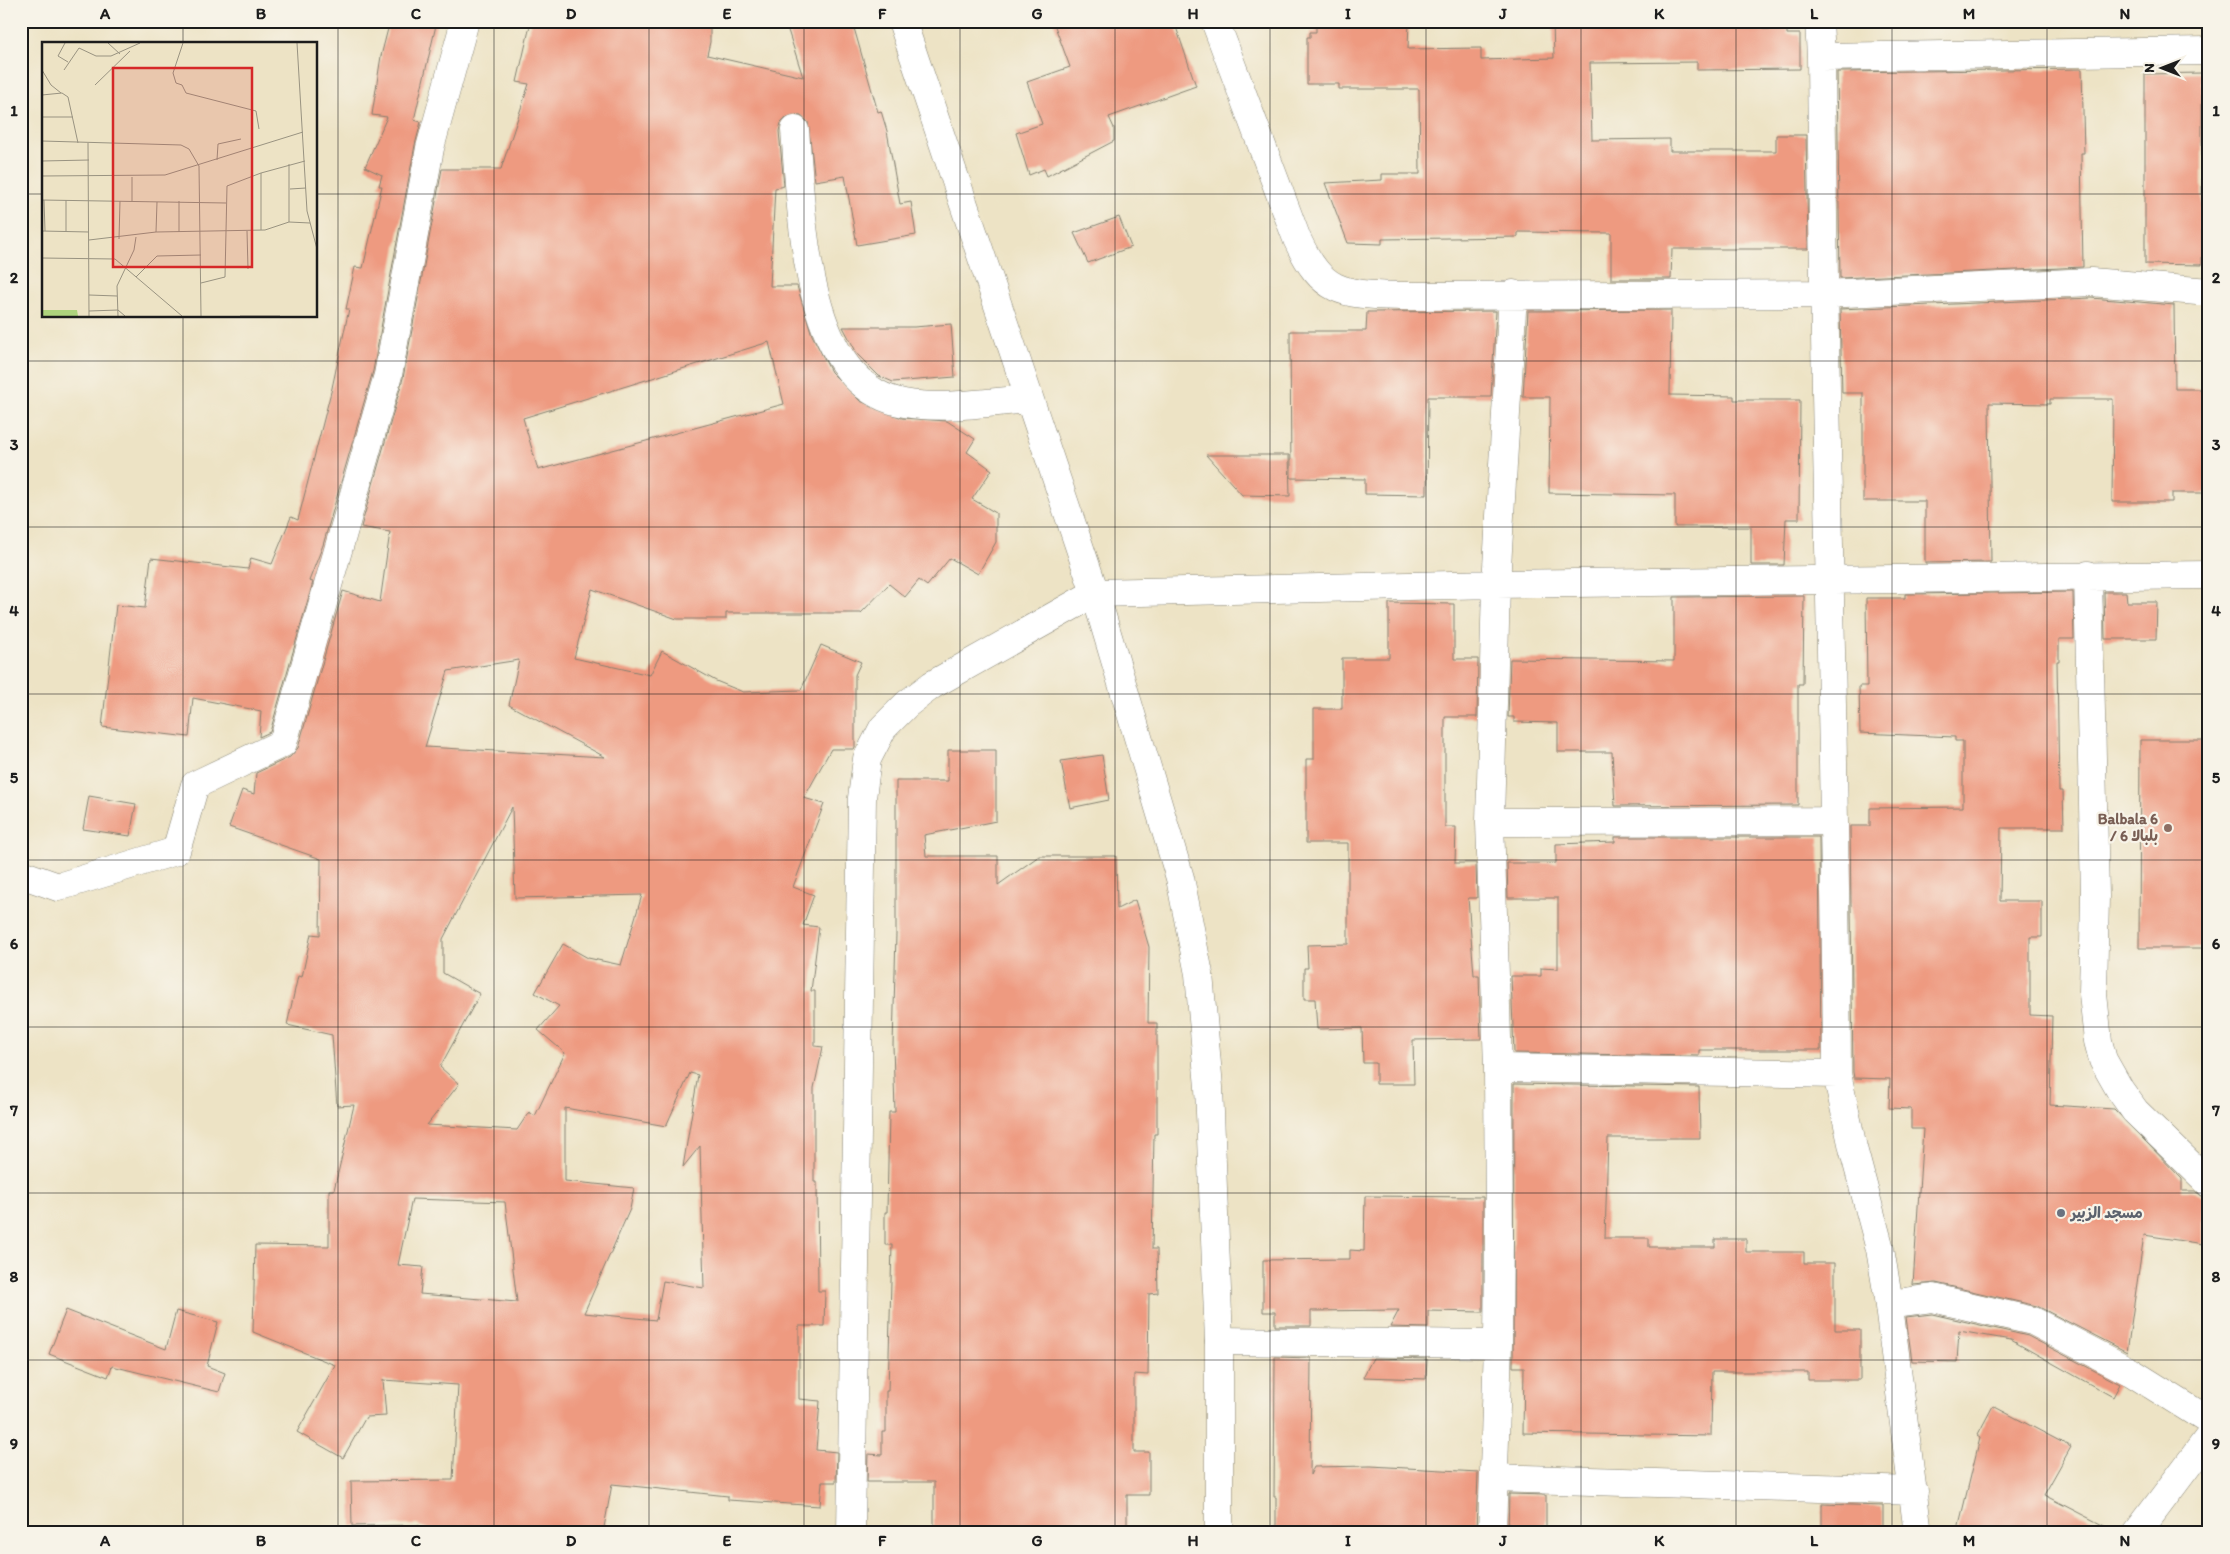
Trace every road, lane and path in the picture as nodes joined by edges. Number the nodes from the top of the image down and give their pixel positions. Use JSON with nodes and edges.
{"nodes":[{"id":1,"x":465,"y":21,"type":"edge"},
{"id":2,"x":902,"y":21,"type":"edge"},
{"id":3,"x":1214,"y":21,"type":"edge"},
{"id":4,"x":1819,"y":21,"type":"edge"},
{"id":5,"x":2209,"y":51,"type":"edge"},
{"id":6,"x":1821,"y":57,"type":"junction"},
{"id":7,"x":795,"y":130,"type":"dead end"},
{"id":8,"x":2209,"y":292,"type":"edge"},
{"id":9,"x":1513,"y":294,"type":"junction"},
{"id":10,"x":1823,"y":294,"type":"junction"},
{"id":11,"x":1029,"y":399,"type":"junction"},
{"id":12,"x":2088,"y":575,"type":"junction"},
{"id":13,"x":2209,"y":575,"type":"edge"},
{"id":14,"x":1832,"y":580,"type":"junction"},
{"id":15,"x":1496,"y":584,"type":"junction"},
{"id":16,"x":1095,"y":593,"type":"junction"},
{"id":17,"x":1834,"y":821,"type":"junction"},
{"id":18,"x":1490,"y":822,"type":"junction"},
{"id":19,"x":21,"y":874,"type":"edge"},
{"id":20,"x":1498,"y":1068,"type":"junction"},
{"id":21,"x":1837,"y":1074,"type":"junction"},
{"id":22,"x":2209,"y":1183,"type":"edge"},
{"id":23,"x":1889,"y":1304,"type":"junction"},
{"id":24,"x":1219,"y":1341,"type":"junction"},
{"id":25,"x":1498,"y":1344,"type":"junction"},
{"id":26,"x":2209,"y":1421,"type":"edge"},
{"id":27,"x":2209,"y":1437,"type":"edge"},
{"id":28,"x":1494,"y":1478,"type":"junction"},
{"id":29,"x":1914,"y":1490,"type":"junction"},
{"id":30,"x":851,"y":1533,"type":"edge"},
{"id":31,"x":1219,"y":1533,"type":"edge"},
{"id":32,"x":1492,"y":1533,"type":"edge"},
{"id":33,"x":1918,"y":1533,"type":"edge"},
{"id":34,"x":2137,"y":1533,"type":"edge"}],
"edges":[{"from":1,"to":19,"type":"street"},
{"from":2,"to":11,"type":"street"},
{"from":3,"to":9,"type":"street"},
{"from":4,"to":6,"type":"street"},
{"from":5,"to":6,"type":"street"},
{"from":6,"to":10,"type":"street"},
{"from":7,"to":11,"type":"street"},
{"from":8,"to":10,"type":"street"},
{"from":9,"to":10,"type":"street"},
{"from":9,"to":15,"type":"street"},
{"from":10,"to":14,"type":"street"},
{"from":11,"to":16,"type":"street"},
{"from":12,"to":13,"type":"street"},
{"from":12,"to":14,"type":"street"},
{"from":12,"to":22,"type":"street"},
{"from":14,"to":15,"type":"street"},
{"from":14,"to":17,"type":"street"},
{"from":15,"to":16,"type":"street"},
{"from":15,"to":18,"type":"street"},
{"from":16,"to":24,"type":"street"},
{"from":16,"to":30,"type":"street"},
{"from":17,"to":18,"type":"street"},
{"from":17,"to":21,"type":"street"},
{"from":18,"to":20,"type":"street"},
{"from":20,"to":21,"type":"street"},
{"from":20,"to":25,"type":"street"},
{"from":21,"to":23,"type":"street"},
{"from":23,"to":26,"type":"street"},
{"from":23,"to":29,"type":"street"},
{"from":24,"to":25,"type":"street"},
{"from":24,"to":31,"type":"street"},
{"from":25,"to":28,"type":"street"},
{"from":27,"to":34,"type":"street"},
{"from":28,"to":29,"type":"street"},
{"from":28,"to":32,"type":"street"},
{"from":29,"to":33,"type":"street"}]}
